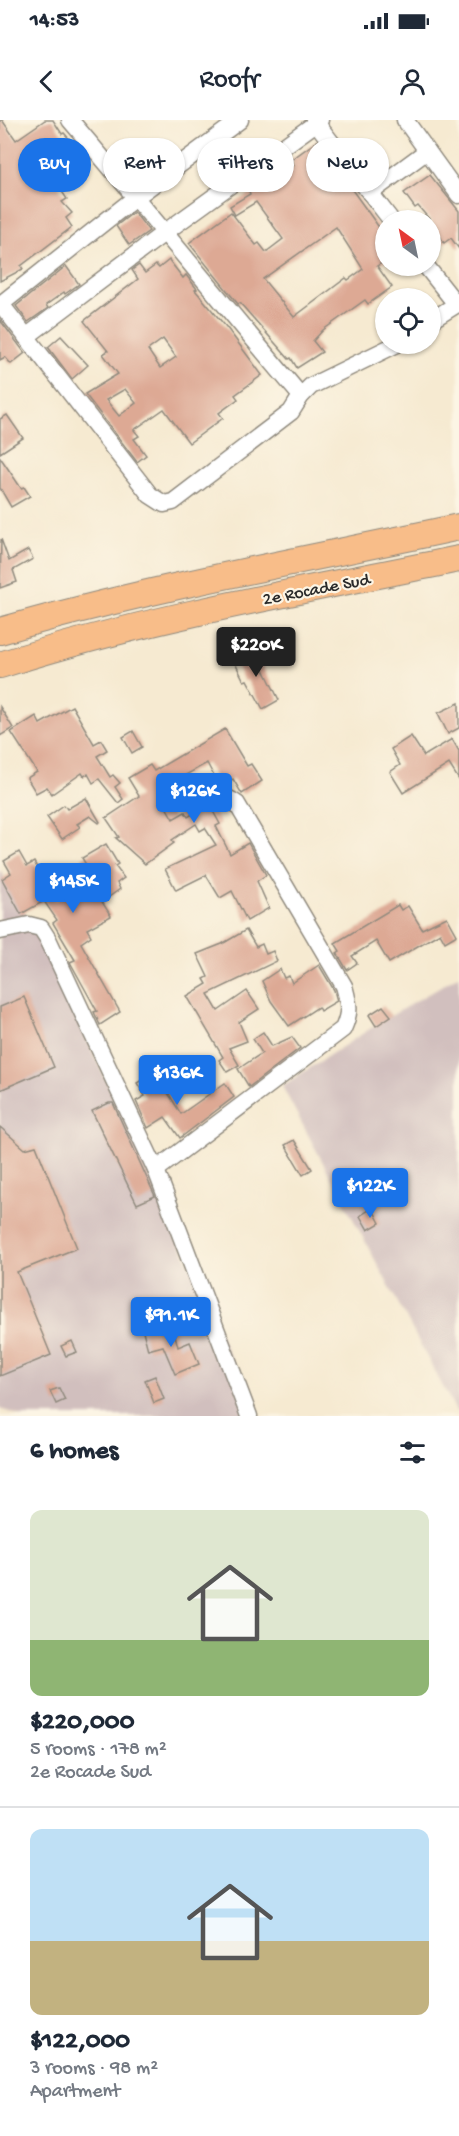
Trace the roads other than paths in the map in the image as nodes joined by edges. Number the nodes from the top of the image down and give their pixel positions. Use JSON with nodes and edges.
{"nodes":[{"id":1,"x":70,"y":120,"type":"edge"},
{"id":2,"x":240,"y":120,"type":"edge"},
{"id":3,"x":405,"y":120,"type":"edge"},
{"id":4,"x":317,"y":121,"type":"edge"},
{"id":5,"x":427,"y":151,"type":"junction"},
{"id":6,"x":370,"y":193,"type":"junction"},
{"id":7,"x":459,"y":195,"type":"edge"},
{"id":8,"x":136,"y":197,"type":"junction"},
{"id":9,"x":383,"y":210,"type":"edge"},
{"id":10,"x":164,"y":233,"type":"junction"},
{"id":11,"x":435,"y":276,"type":"edge"},
{"id":12,"x":458,"y":303,"type":"edge"},
{"id":13,"x":1,"y":304,"type":"edge"},
{"id":14,"x":441,"y":314,"type":"edge"},
{"id":15,"x":26,"y":337,"type":"junction"},
{"id":16,"x":377,"y":354,"type":"edge"},
{"id":17,"x":301,"y":396,"type":"junction"},
{"id":18,"x":459,"y":527,"type":"edge"},
{"id":19,"x":459,"y":559,"type":"edge"},
{"id":20,"x":0,"y":631,"type":"edge"},
{"id":21,"x":0,"y":665,"type":"edge"},
{"id":22,"x":189,"y":792,"type":"dead end"},
{"id":23,"x":0,"y":931,"type":"edge"},
{"id":24,"x":156,"y":1170,"type":"junction"},
{"id":25,"x":249,"y":1416,"type":"edge"}],
"edges":[{"from":1,"to":8,"type":"street"},
{"from":2,"to":8,"type":"street"},
{"from":3,"to":5,"type":"street"},
{"from":4,"to":6,"type":"street"},
{"from":4,"to":10,"type":"street"},
{"from":5,"to":6,"type":"street"},
{"from":5,"to":7,"type":"street"},
{"from":6,"to":9,"type":"street"},
{"from":8,"to":10,"type":"street"},
{"from":8,"to":13,"type":"street"},
{"from":10,"to":15,"type":"street"},
{"from":10,"to":17,"type":"street"},
{"from":11,"to":12,"type":"street"},
{"from":12,"to":14,"type":"street"},
{"from":13,"to":15,"type":"street"},
{"from":15,"to":17,"type":"street"},
{"from":16,"to":17,"type":"street"},
{"from":18,"to":20,"type":"highway","name":"2e Rocade Sud"},
{"from":19,"to":21,"type":"highway","name":"2e Rocade Sud"},
{"from":22,"to":24,"type":"street"},
{"from":23,"to":24,"type":"street"},
{"from":24,"to":25,"type":"street"}]}
